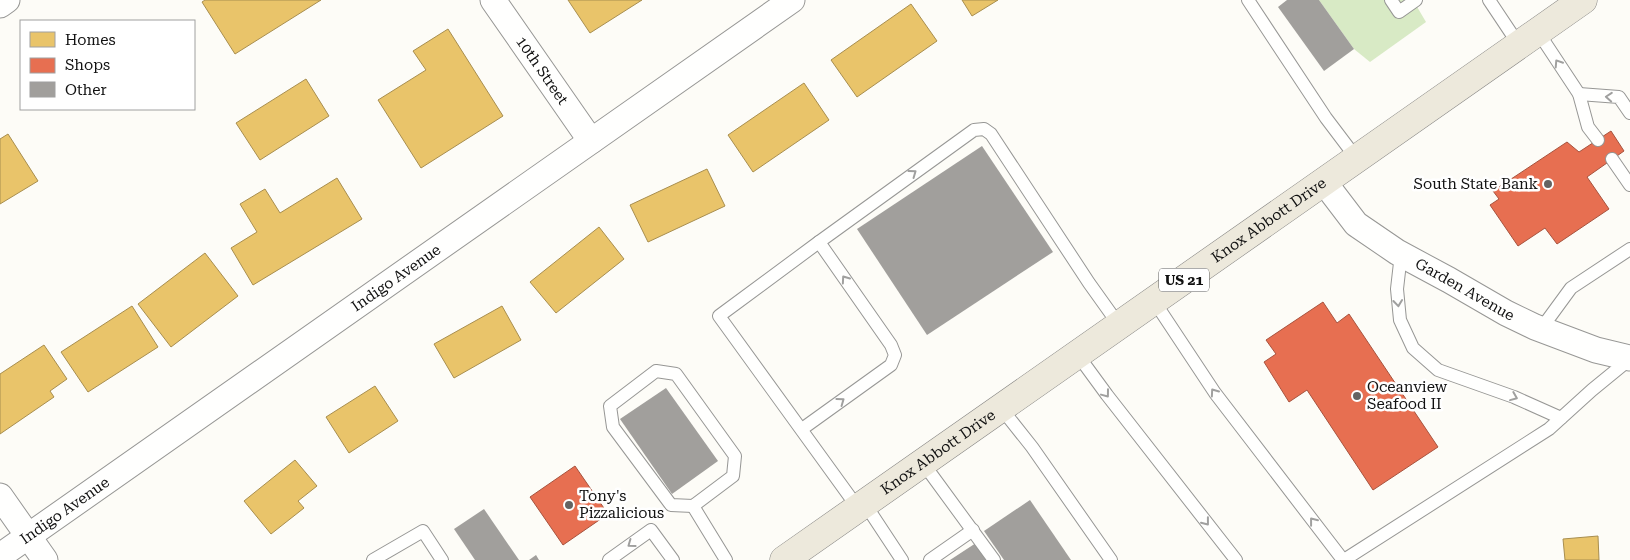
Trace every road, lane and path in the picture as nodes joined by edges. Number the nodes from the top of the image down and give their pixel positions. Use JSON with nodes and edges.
{"nodes":[{"id":1,"x":7,"y":0,"type":"edge"},
{"id":2,"x":493,"y":0,"type":"edge"},
{"id":3,"x":792,"y":0,"type":"edge"},
{"id":4,"x":1248,"y":0,"type":"edge"},
{"id":5,"x":1391,"y":0,"type":"edge"},
{"id":6,"x":1416,"y":0,"type":"edge"},
{"id":7,"x":1488,"y":0,"type":"edge"},
{"id":8,"x":1583,"y":0,"type":"edge"},
{"id":9,"x":0,"y":5,"type":"edge"},
{"id":10,"x":1528,"y":39,"type":"junction"},
{"id":11,"x":1580,"y":94,"type":"junction"},
{"id":12,"x":1630,"y":113,"type":"edge"},
{"id":13,"x":1598,"y":140,"type":"dead end"},
{"id":14,"x":591,"y":141,"type":"junction"},
{"id":15,"x":1357,"y":159,"type":"junction"},
{"id":16,"x":1612,"y":159,"type":"dead end"},
{"id":17,"x":1324,"y":182,"type":"junction"},
{"id":18,"x":1630,"y":185,"type":"edge"},
{"id":19,"x":819,"y":242,"type":"junction"},
{"id":20,"x":1630,"y":250,"type":"edge"},
{"id":21,"x":1401,"y":254,"type":"junction"},
{"id":22,"x":1154,"y":301,"type":"junction"},
{"id":23,"x":1119,"y":325,"type":"junction"},
{"id":24,"x":1541,"y":329,"type":"junction"},
{"id":25,"x":1077,"y":354,"type":"junction"},
{"id":26,"x":1630,"y":358,"type":"edge"},
{"id":27,"x":1001,"y":408,"type":"junction"},
{"id":28,"x":1561,"y":418,"type":"junction"},
{"id":29,"x":802,"y":429,"type":"junction"},
{"id":30,"x":923,"y":463,"type":"junction"},
{"id":31,"x":0,"y":496,"type":"edge"},
{"id":32,"x":693,"y":506,"type":"junction"},
{"id":33,"x":861,"y":506,"type":"junction"},
{"id":34,"x":973,"y":530,"type":"junction"},
{"id":35,"x":28,"y":536,"type":"junction"},
{"id":36,"x":0,"y":556,"type":"edge"},
{"id":37,"x":45,"y":560,"type":"edge"},
{"id":38,"x":373,"y":560,"type":"edge"},
{"id":39,"x":442,"y":560,"type":"edge"},
{"id":40,"x":609,"y":560,"type":"edge"},
{"id":41,"x":673,"y":560,"type":"edge"},
{"id":42,"x":726,"y":560,"type":"edge"},
{"id":43,"x":784,"y":560,"type":"edge"},
{"id":44,"x":902,"y":560,"type":"edge"},
{"id":45,"x":930,"y":560,"type":"edge"},
{"id":46,"x":994,"y":560,"type":"edge"},
{"id":47,"x":1112,"y":560,"type":"edge"},
{"id":48,"x":1236,"y":560,"type":"edge"},
{"id":49,"x":1343,"y":560,"type":"edge"}],
"edges":[{"from":1,"to":9,"type":"street"},
{"from":2,"to":14,"type":"street","name":"10th Street"},
{"from":3,"to":14,"type":"street","name":"Indigo Avenue"},
{"from":4,"to":15,"type":"lane"},
{"from":5,"to":6,"type":"lane"},
{"from":7,"to":10,"type":"lane"},
{"from":8,"to":10,"type":"main road","name":"Knox Abbott Drive","number":"US 21"},
{"from":11,"to":10,"type":"lane","one_way":true},
{"from":10,"to":15,"type":"main road","name":"Knox Abbott Drive","number":"US 21"},
{"from":12,"to":11,"type":"lane","one_way":true},
{"from":11,"to":13,"type":"lane"},
{"from":14,"to":35,"type":"street","name":"Indigo Avenue"},
{"from":15,"to":17,"type":"main road","name":"Knox Abbott Drive","number":"US 21"},
{"from":16,"to":18,"type":"lane"},
{"from":17,"to":21,"type":"street","name":"Garden Avenue"},
{"from":17,"to":22,"type":"main road","name":"Knox Abbott Drive","number":"US 21"},
{"from":19,"to":23,"type":"lane","one_way":true},
{"from":29,"to":19,"type":"lane","one_way":true},
{"from":19,"to":29,"type":"lane"},
{"from":20,"to":24,"type":"lane"},
{"from":21,"to":24,"type":"street","name":"Garden Avenue"},
{"from":21,"to":28,"type":"lane","one_way":true},
{"from":22,"to":23,"type":"main road","name":"Knox Abbott Drive","number":"US 21"},
{"from":49,"to":22,"type":"lane","one_way":true},
{"from":23,"to":25,"type":"main road","name":"Knox Abbott Drive","number":"US 21"},
{"from":24,"to":26,"type":"street","name":"Garden Avenue"},
{"from":25,"to":27,"type":"main road","name":"Knox Abbott Drive","number":"US 21"},
{"from":25,"to":48,"type":"lane","one_way":true},
{"from":26,"to":28,"type":"lane"},
{"from":27,"to":30,"type":"main road","name":"Knox Abbott Drive","number":"US 21"},
{"from":27,"to":47,"type":"lane"},
{"from":28,"to":49,"type":"lane"},
{"from":29,"to":33,"type":"lane"},
{"from":30,"to":33,"type":"main road","name":"Knox Abbott Drive","number":"US 21"},
{"from":30,"to":34,"type":"lane"},
{"from":31,"to":35,"type":"street"},
{"from":32,"to":32,"type":"lane"},
{"from":32,"to":42,"type":"lane"},
{"from":33,"to":43,"type":"main road","name":"Knox Abbott Drive","number":"US 21"},
{"from":33,"to":44,"type":"lane"},
{"from":34,"to":45,"type":"lane"},
{"from":34,"to":46,"type":"lane"},
{"from":35,"to":36,"type":"street","name":"Indigo Avenue"},
{"from":35,"to":37,"type":"street"},
{"from":38,"to":39,"type":"lane"},
{"from":41,"to":40,"type":"lane","one_way":true}]}
